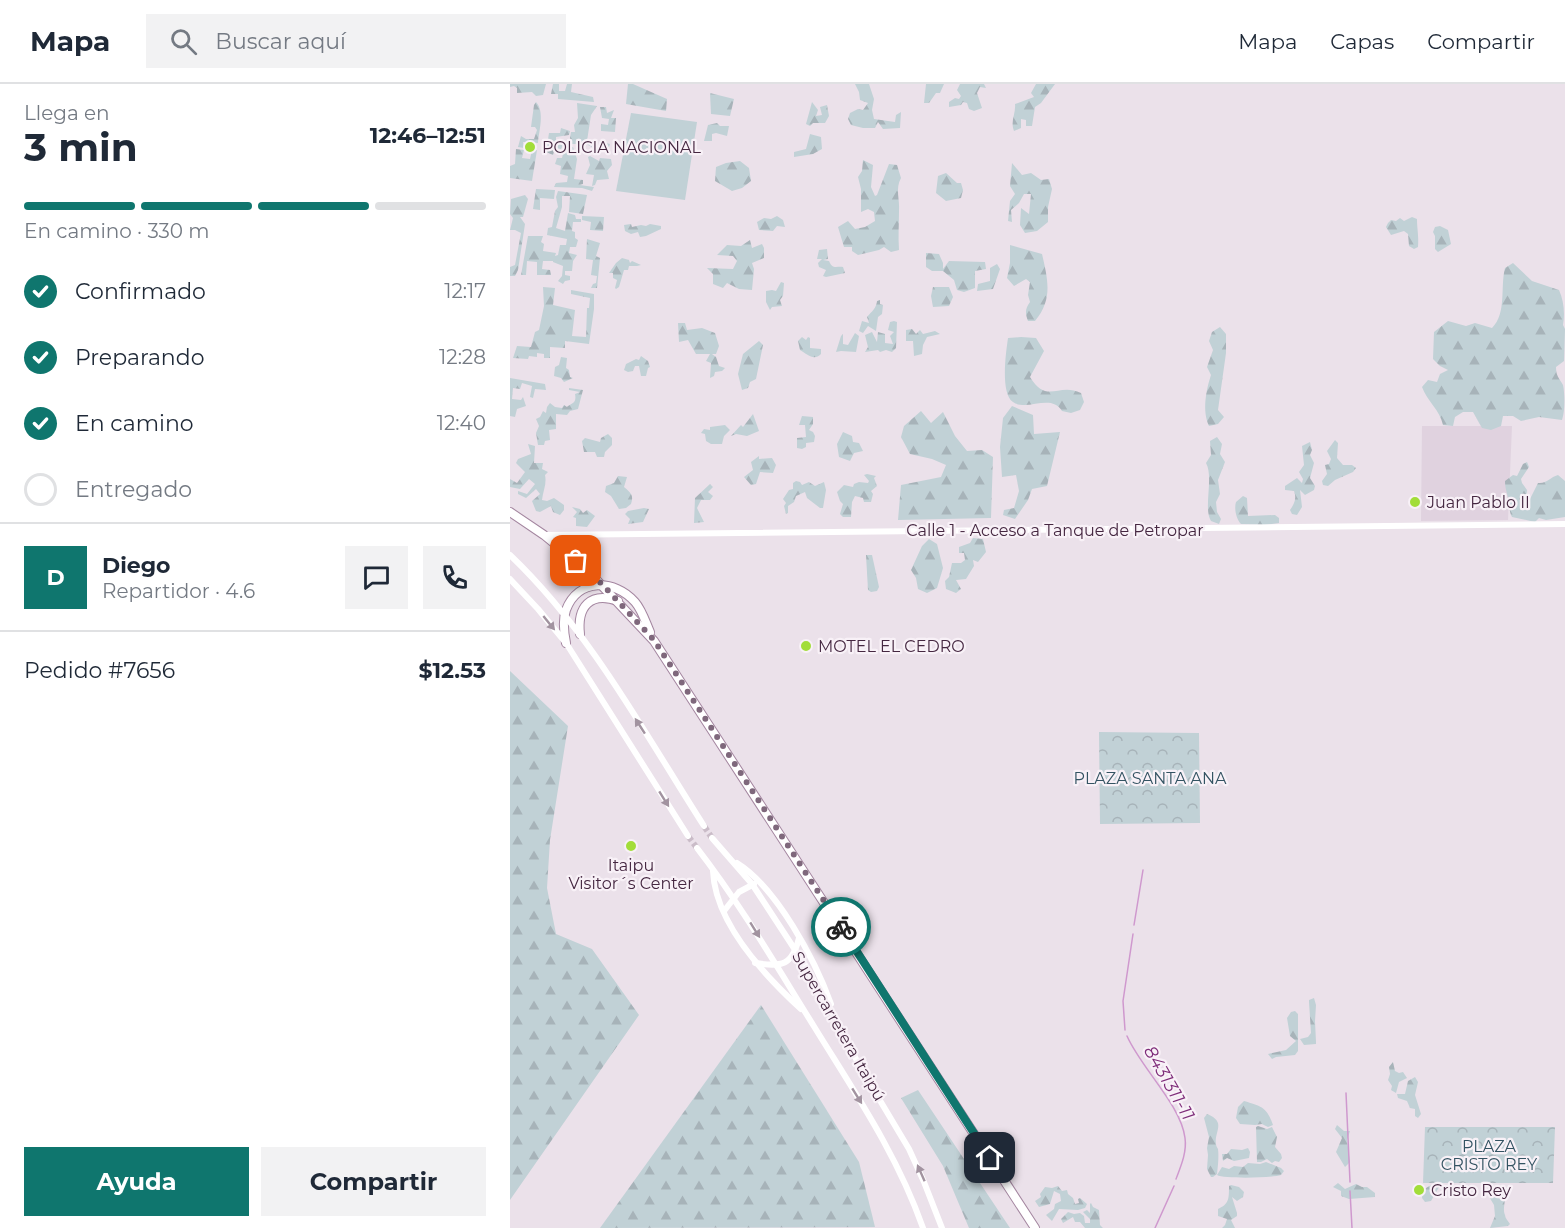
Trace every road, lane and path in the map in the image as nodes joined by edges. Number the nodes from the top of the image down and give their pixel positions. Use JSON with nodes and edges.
{"nodes":[{"id":1,"x":510,"y":514,"type":"edge"},
{"id":2,"x":1565,"y":524,"type":"edge"},
{"id":3,"x":544,"y":535,"type":"junction"},
{"id":4,"x":510,"y":555,"type":"edge"},
{"id":5,"x":510,"y":579,"type":"edge"},
{"id":6,"x":602,"y":584,"type":"junction"},
{"id":7,"x":619,"y":601,"type":"junction"},
{"id":8,"x":565,"y":615,"type":"junction"},
{"id":9,"x":580,"y":634,"type":"junction"},
{"id":10,"x":654,"y":640,"type":"junction"},
{"id":11,"x":566,"y":644,"type":"junction"},
{"id":12,"x":704,"y":826,"type":"tunnel mouth"},
{"id":13,"x":688,"y":836,"type":"tunnel mouth"},
{"id":14,"x":712,"y":838,"type":"tunnel mouth"},
{"id":15,"x":697,"y":848,"type":"tunnel mouth"},
{"id":16,"x":730,"y":859,"type":"junction"},
{"id":17,"x":713,"y":871,"type":"junction"},
{"id":18,"x":759,"y":882,"type":"junction"},
{"id":19,"x":752,"y":884,"type":"junction"},
{"id":20,"x":734,"y":897,"type":"junction"},
{"id":21,"x":724,"y":911,"type":"junction"},
{"id":22,"x":799,"y":938,"type":"junction"},
{"id":23,"x":796,"y":952,"type":"junction"},
{"id":24,"x":755,"y":963,"type":"junction"},
{"id":25,"x":777,"y":966,"type":"junction"},
{"id":26,"x":806,"y":1014,"type":"junction"},
{"id":27,"x":836,"y":1019,"type":"junction"},
{"id":28,"x":923,"y":1228,"type":"edge"},
{"id":29,"x":942,"y":1228,"type":"edge"},
{"id":30,"x":1035,"y":1228,"type":"edge"}],
"edges":[{"from":1,"to":3,"type":"highway"},
{"from":2,"to":3,"type":"street","name":"Calle 1 - Acceso a Tanque de Petropar"},
{"from":3,"to":6,"type":"highway"},
{"from":4,"to":8,"type":"street"},
{"from":5,"to":11,"type":"street","one_way":true},
{"from":6,"to":7,"type":"highway"},
{"from":6,"to":8,"type":"highway"},
{"from":6,"to":10,"type":"highway"},
{"from":7,"to":9,"type":"highway"},
{"from":7,"to":10,"type":"highway"},
{"from":8,"to":9,"type":"street"},
{"from":8,"to":11,"type":"highway"},
{"from":12,"to":9,"type":"street","one_way":true},
{"from":10,"to":30,"type":"highway"},
{"from":11,"to":13,"type":"street","one_way":true},
{"from":14,"to":16,"type":"street","name":"Supercarretera Itaipú"},
{"from":15,"to":17,"type":"street","name":"Supercarretera Itaipú"},
{"from":16,"to":18,"type":"street"},
{"from":16,"to":19,"type":"street","name":"Supercarretera Itaipú"},
{"from":17,"to":20,"type":"street","name":"Supercarretera Itaipú"},
{"from":17,"to":21,"type":"street"},
{"from":18,"to":19,"type":"street"},
{"from":18,"to":22,"type":"street"},
{"from":19,"to":20,"type":"street"},
{"from":19,"to":23,"type":"street","name":"Supercarretera Itaipú"},
{"from":20,"to":21,"type":"street"},
{"from":20,"to":25,"type":"street","name":"Supercarretera Itaipú","one_way":true},
{"from":21,"to":24,"type":"street"},
{"from":22,"to":23,"type":"street"},
{"from":22,"to":27,"type":"street"},
{"from":23,"to":25,"type":"street"},
{"from":23,"to":27,"type":"street","name":"Supercarretera Itaipú"},
{"from":24,"to":25,"type":"street"},
{"from":24,"to":26,"type":"street"},
{"from":25,"to":26,"type":"street","name":"Supercarretera Itaipú"},
{"from":26,"to":28,"type":"street","name":"Supercarretera Itaipú","one_way":true},
{"from":29,"to":27,"type":"street","name":"Supercarretera Itaipú","one_way":true}]}
